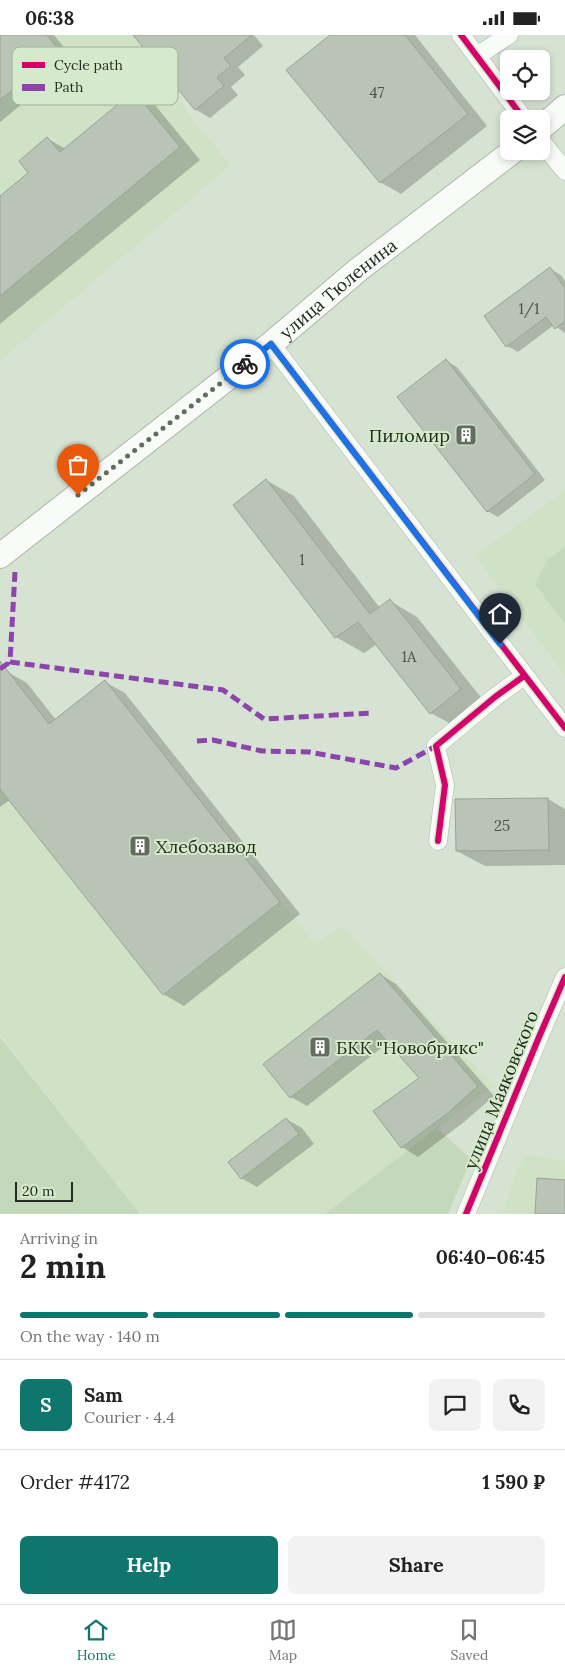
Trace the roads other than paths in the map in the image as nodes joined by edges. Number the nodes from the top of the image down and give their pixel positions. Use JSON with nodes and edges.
{"nodes":[{"id":1,"x":461,"y":35,"type":"edge"},
{"id":2,"x":509,"y":35,"type":"edge"},
{"id":3,"x":477,"y":56,"type":"junction"},
{"id":4,"x":565,"y":107,"type":"edge"},
{"id":5,"x":517,"y":110,"type":"edge"},
{"id":6,"x":550,"y":120,"type":"edge"},
{"id":7,"x":550,"y":151,"type":"edge"},
{"id":8,"x":500,"y":160,"type":"edge"},
{"id":9,"x":563,"y":166,"type":"edge"},
{"id":10,"x":271,"y":344,"type":"junction"},
{"id":11,"x":0,"y":556,"type":"edge"},
{"id":12,"x":524,"y":676,"type":"junction"},
{"id":13,"x":565,"y":727,"type":"edge"},
{"id":14,"x":438,"y":841,"type":"dead end"},
{"id":15,"x":565,"y":977,"type":"edge"},
{"id":16,"x":466,"y":1214,"type":"edge"}],
"edges":[{"from":1,"to":3,"type":"street"},
{"from":2,"to":3,"type":"street"},
{"from":3,"to":5,"type":"street"},
{"from":4,"to":6,"type":"main road"},
{"from":7,"to":9,"type":"street"},
{"from":8,"to":10,"type":"main road","name":"улица Тюленина"},
{"from":10,"to":11,"type":"main road","name":"улица Тюленина"},
{"from":10,"to":12,"type":"street"},
{"from":12,"to":13,"type":"street"},
{"from":12,"to":14,"type":"street"},
{"from":15,"to":16,"type":"street","name":"улица Маяковского"}]}
